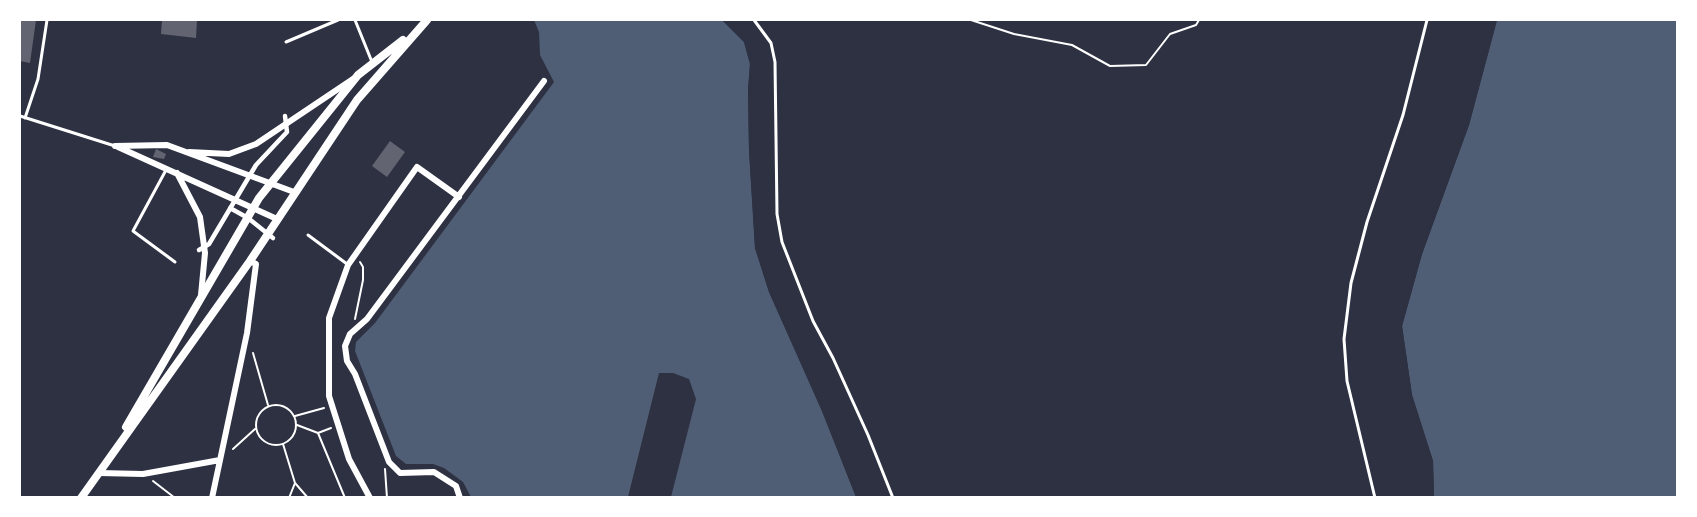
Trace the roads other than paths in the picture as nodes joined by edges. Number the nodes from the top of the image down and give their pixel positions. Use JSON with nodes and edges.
{"nodes":[{"id":1,"x":47,"y":20,"type":"edge"},
{"id":2,"x":338,"y":20,"type":"edge"},
{"id":3,"x":355,"y":20,"type":"edge"},
{"id":4,"x":427,"y":20,"type":"edge"},
{"id":5,"x":754,"y":20,"type":"edge"},
{"id":6,"x":1427,"y":20,"type":"edge"},
{"id":7,"x":420,"y":27,"type":"junction"},
{"id":8,"x":286,"y":42,"type":"dead end"},
{"id":9,"x":373,"y":64,"type":"junction"},
{"id":10,"x":358,"y":75,"type":"junction"},
{"id":11,"x":544,"y":81,"type":"dead end"},
{"id":12,"x":20,"y":116,"type":"edge"},
{"id":13,"x":285,"y":116,"type":"dead end"},
{"id":14,"x":26,"y":118,"type":"junction"},
{"id":15,"x":286,"y":124,"type":"junction"},
{"id":16,"x":115,"y":146,"type":"junction"},
{"id":17,"x":189,"y":152,"type":"junction"},
{"id":18,"x":167,"y":169,"type":"junction"},
{"id":19,"x":176,"y":172,"type":"junction"},
{"id":20,"x":250,"y":175,"type":"junction"},
{"id":21,"x":272,"y":183,"type":"junction"},
{"id":22,"x":294,"y":192,"type":"junction"},
{"id":23,"x":459,"y":197,"type":"junction"},
{"id":24,"x":235,"y":200,"type":"junction"},
{"id":25,"x":230,"y":208,"type":"junction"},
{"id":26,"x":253,"y":209,"type":"junction"},
{"id":27,"x":248,"y":218,"type":"junction"},
{"id":28,"x":277,"y":219,"type":"junction"},
{"id":29,"x":308,"y":235,"type":"dead end"},
{"id":30,"x":270,"y":236,"type":"junction"},
{"id":31,"x":202,"y":249,"type":"junction"},
{"id":32,"x":250,"y":261,"type":"junction"},
{"id":33,"x":175,"y":262,"type":"dead end"},
{"id":34,"x":348,"y":265,"type":"junction"},
{"id":35,"x":201,"y":299,"type":"junction"},
{"id":36,"x":220,"y":460,"type":"junction"},
{"id":37,"x":99,"y":473,"type":"junction"},
{"id":38,"x":81,"y":498,"type":"edge"},
{"id":39,"x":212,"y":498,"type":"edge"},
{"id":40,"x":370,"y":498,"type":"edge"},
{"id":41,"x":460,"y":498,"type":"edge"},
{"id":42,"x":893,"y":498,"type":"edge"},
{"id":43,"x":1375,"y":498,"type":"edge"}],
"edges":[{"from":1,"to":14,"type":"lane"},
{"from":2,"to":8,"type":"lane"},
{"from":3,"to":9,"type":"lane"},
{"from":4,"to":7,"type":"main road"},
{"from":5,"to":42,"type":"lane"},
{"from":6,"to":43,"type":"lane"},
{"from":7,"to":9,"type":"main road"},
{"from":7,"to":22,"type":"main road"},
{"from":9,"to":10,"type":"main road"},
{"from":10,"to":15,"type":"street"},
{"from":10,"to":21,"type":"main road"},
{"from":11,"to":23,"type":"street"},
{"from":12,"to":14,"type":"lane"},
{"from":13,"to":15,"type":"street"},
{"from":14,"to":16,"type":"lane"},
{"from":15,"to":17,"type":"street"},
{"from":15,"to":20,"type":"street"},
{"from":16,"to":17,"type":"street"},
{"from":16,"to":18,"type":"street"},
{"from":17,"to":20,"type":"street"},
{"from":18,"to":19,"type":"street"},
{"from":18,"to":33,"type":"lane"},
{"from":19,"to":24,"type":"street"},
{"from":19,"to":31,"type":"street"},
{"from":20,"to":21,"type":"street"},
{"from":20,"to":24,"type":"street"},
{"from":21,"to":22,"type":"street"},
{"from":21,"to":26,"type":"main road"},
{"from":22,"to":28,"type":"main road"},
{"from":23,"to":34,"type":"street"},
{"from":23,"to":41,"type":"street"},
{"from":24,"to":25,"type":"street"},
{"from":24,"to":26,"type":"street"},
{"from":25,"to":27,"type":"street"},
{"from":25,"to":31,"type":"street"},
{"from":26,"to":27,"type":"main road"},
{"from":26,"to":28,"type":"street"},
{"from":27,"to":30,"type":"street"},
{"from":27,"to":35,"type":"main road"},
{"from":28,"to":30,"type":"main road"},
{"from":29,"to":34,"type":"lane"},
{"from":30,"to":32,"type":"main road"},
{"from":31,"to":35,"type":"street"},
{"from":32,"to":36,"type":"street"},
{"from":32,"to":37,"type":"main road"},
{"from":34,"to":40,"type":"street"},
{"from":35,"to":37,"type":"main road"},
{"from":36,"to":37,"type":"street"},
{"from":36,"to":39,"type":"street"},
{"from":37,"to":38,"type":"main road"}]}
